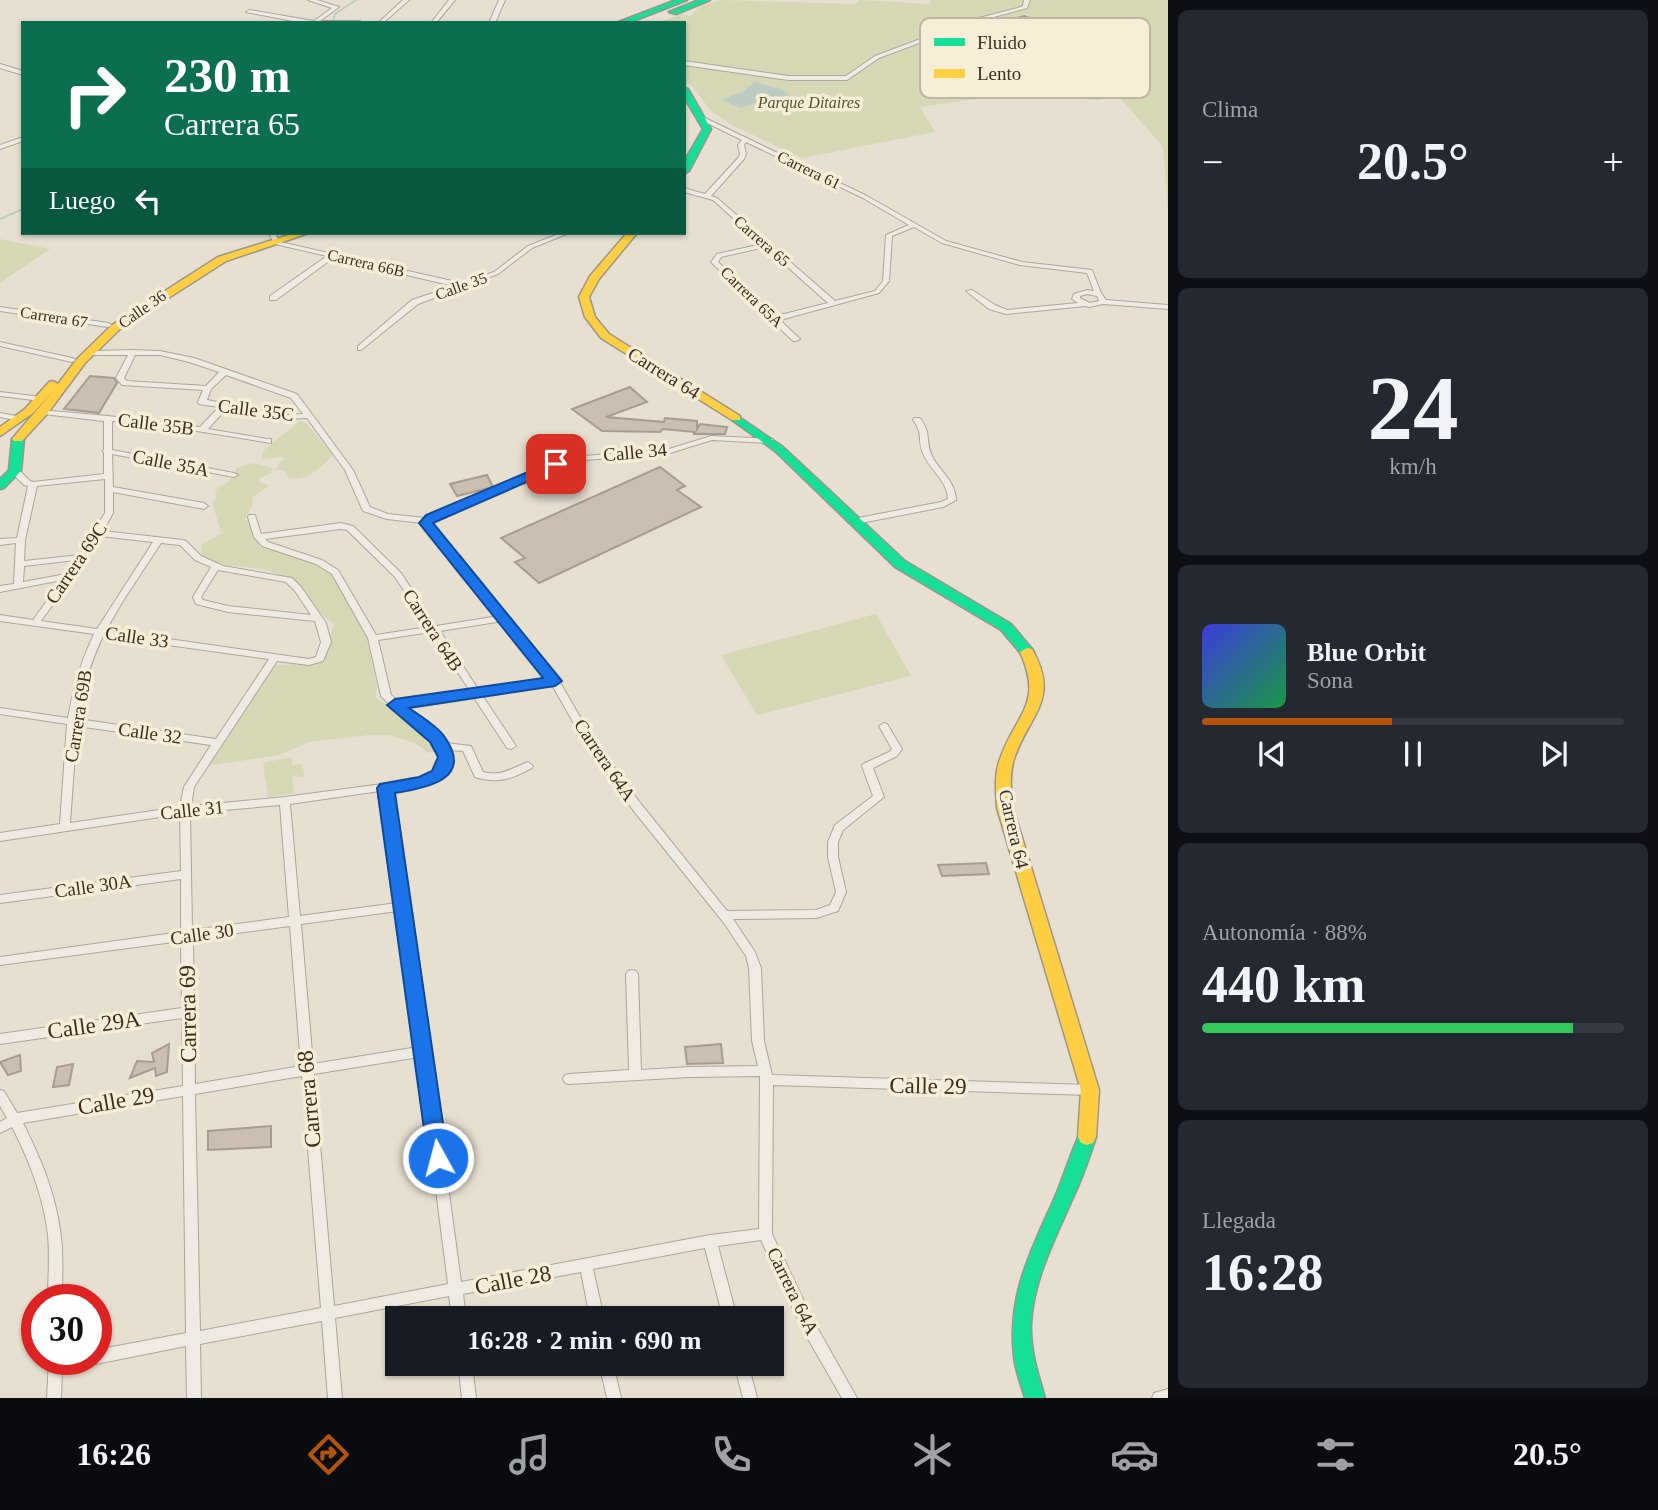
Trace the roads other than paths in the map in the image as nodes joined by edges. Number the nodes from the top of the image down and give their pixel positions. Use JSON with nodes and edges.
{"nodes":[{"id":1,"x":311,"y":0,"type":"edge"},
{"id":2,"x":406,"y":0,"type":"edge"},
{"id":3,"x":452,"y":0,"type":"edge"},
{"id":4,"x":502,"y":0,"type":"edge"},
{"id":5,"x":683,"y":0,"type":"edge"},
{"id":6,"x":706,"y":0,"type":"edge"},
{"id":7,"x":1026,"y":3,"type":"edge"},
{"id":8,"x":249,"y":12,"type":"dead end"},
{"id":9,"x":982,"y":18,"type":"edge"},
{"id":10,"x":304,"y":21,"type":"edge"},
{"id":11,"x":319,"y":21,"type":"edge"},
{"id":12,"x":382,"y":21,"type":"edge"},
{"id":13,"x":435,"y":21,"type":"edge"},
{"id":14,"x":493,"y":21,"type":"edge"},
{"id":15,"x":625,"y":21,"type":"edge"},
{"id":16,"x":648,"y":21,"type":"edge"},
{"id":17,"x":920,"y":42,"type":"edge"},
{"id":18,"x":686,"y":63,"type":"edge"},
{"id":19,"x":0,"y":66,"type":"edge"},
{"id":20,"x":21,"y":72,"type":"edge"},
{"id":21,"x":686,"y":92,"type":"edge"},
{"id":22,"x":703,"y":119,"type":"junction"},
{"id":23,"x":746,"y":139,"type":"junction"},
{"id":24,"x":21,"y":140,"type":"edge"},
{"id":25,"x":0,"y":148,"type":"edge"},
{"id":26,"x":686,"y":168,"type":"edge"},
{"id":27,"x":686,"y":191,"type":"edge"},
{"id":28,"x":711,"y":197,"type":"junction"},
{"id":29,"x":914,"y":225,"type":"junction"},
{"id":30,"x":561,"y":235,"type":"edge"},
{"id":31,"x":630,"y":235,"type":"edge"},
{"id":32,"x":278,"y":236,"type":"edge"},
{"id":33,"x":765,"y":245,"type":"junction"},
{"id":34,"x":333,"y":255,"type":"junction"},
{"id":35,"x":1082,"y":270,"type":"junction"},
{"id":36,"x":461,"y":285,"type":"junction"},
{"id":37,"x":970,"y":291,"type":"dead end"},
{"id":38,"x":1087,"y":292,"type":"junction"},
{"id":39,"x":1101,"y":297,"type":"junction"},
{"id":40,"x":273,"y":298,"type":"dead end"},
{"id":41,"x":1071,"y":302,"type":"junction"},
{"id":42,"x":834,"y":304,"type":"junction"},
{"id":43,"x":1165,"y":307,"type":"edge"},
{"id":44,"x":0,"y":309,"type":"edge"},
{"id":45,"x":775,"y":319,"type":"junction"},
{"id":46,"x":108,"y":325,"type":"junction"},
{"id":47,"x":796,"y":339,"type":"dead end"},
{"id":48,"x":0,"y":344,"type":"edge"},
{"id":49,"x":361,"y":348,"type":"dead end"},
{"id":50,"x":133,"y":352,"type":"junction"},
{"id":51,"x":89,"y":353,"type":"junction"},
{"id":52,"x":72,"y":360,"type":"junction"},
{"id":53,"x":224,"y":372,"type":"junction"},
{"id":54,"x":208,"y":388,"type":"junction"},
{"id":55,"x":0,"y":394,"type":"edge"},
{"id":56,"x":42,"y":405,"type":"junction"},
{"id":57,"x":223,"y":407,"type":"junction"},
{"id":58,"x":0,"y":415,"type":"edge"},
{"id":59,"x":310,"y":416,"type":"junction"},
{"id":60,"x":108,"y":418,"type":"junction"},
{"id":61,"x":19,"y":419,"type":"junction"},
{"id":62,"x":917,"y":419,"type":"dead end"},
{"id":63,"x":203,"y":429,"type":"junction"},
{"id":64,"x":0,"y":433,"type":"edge"},
{"id":65,"x":19,"y":439,"type":"junction"},
{"id":66,"x":268,"y":441,"type":"dead end"},
{"id":67,"x":770,"y":442,"type":"junction"},
{"id":68,"x":107,"y":451,"type":"junction"},
{"id":69,"x":15,"y":471,"type":"junction"},
{"id":70,"x":234,"y":475,"type":"dead end"},
{"id":71,"x":107,"y":477,"type":"junction"},
{"id":72,"x":33,"y":484,"type":"junction"},
{"id":73,"x":0,"y":485,"type":"edge"},
{"id":74,"x":110,"y":489,"type":"junction"},
{"id":75,"x":204,"y":506,"type":"dead end"},
{"id":76,"x":253,"y":517,"type":"dead end"},
{"id":77,"x":863,"y":520,"type":"junction"},
{"id":78,"x":426,"y":521,"type":"junction"},
{"id":79,"x":98,"y":533,"type":"junction"},
{"id":80,"x":258,"y":537,"type":"junction"},
{"id":81,"x":21,"y":540,"type":"junction"},
{"id":82,"x":159,"y":540,"type":"junction"},
{"id":83,"x":0,"y":542,"type":"edge"},
{"id":84,"x":83,"y":557,"type":"junction"},
{"id":85,"x":19,"y":564,"type":"junction"},
{"id":86,"x":216,"y":566,"type":"junction"},
{"id":87,"x":69,"y":576,"type":"junction"},
{"id":88,"x":18,"y":586,"type":"junction"},
{"id":89,"x":0,"y":589,"type":"edge"},
{"id":90,"x":0,"y":618,"type":"edge"},
{"id":91,"x":505,"y":618,"type":"junction"},
{"id":92,"x":319,"y":619,"type":"junction"},
{"id":93,"x":36,"y":622,"type":"junction"},
{"id":94,"x":433,"y":630,"type":"junction"},
{"id":95,"x":99,"y":632,"type":"junction"},
{"id":96,"x":373,"y":638,"type":"junction"},
{"id":97,"x":275,"y":657,"type":"junction"},
{"id":98,"x":555,"y":681,"type":"junction"},
{"id":99,"x":473,"y":693,"type":"junction"},
{"id":100,"x":395,"y":705,"type":"junction"},
{"id":101,"x":0,"y":711,"type":"edge"},
{"id":102,"x":74,"y":722,"type":"junction"},
{"id":103,"x":884,"y":726,"type":"dead end"},
{"id":104,"x":218,"y":743,"type":"junction"},
{"id":105,"x":443,"y":746,"type":"junction"},
{"id":106,"x":511,"y":746,"type":"dead end"},
{"id":107,"x":528,"y":766,"type":"dead end"},
{"id":108,"x":386,"y":788,"type":"junction"},
{"id":109,"x":285,"y":801,"type":"junction"},
{"id":110,"x":185,"y":810,"type":"junction"},
{"id":111,"x":65,"y":827,"type":"junction"},
{"id":112,"x":0,"y":837,"type":"edge"},
{"id":113,"x":186,"y":874,"type":"junction"},
{"id":114,"x":0,"y":899,"type":"edge"},
{"id":115,"x":403,"y":906,"type":"junction"},
{"id":116,"x":725,"y":915,"type":"junction"},
{"id":117,"x":294,"y":921,"type":"junction"},
{"id":118,"x":187,"y":936,"type":"junction"},
{"id":119,"x":0,"y":961,"type":"edge"},
{"id":120,"x":632,"y":974,"type":"dead end"},
{"id":121,"x":189,"y":1012,"type":"junction"},
{"id":122,"x":0,"y":1039,"type":"edge"},
{"id":123,"x":424,"y":1051,"type":"junction"},
{"id":124,"x":306,"y":1071,"type":"junction"},
{"id":125,"x":635,"y":1075,"type":"junction"},
{"id":126,"x":765,"y":1076,"type":"junction"},
{"id":127,"x":569,"y":1079,"type":"dead end"},
{"id":128,"x":190,"y":1088,"type":"junction"},
{"id":129,"x":1090,"y":1090,"type":"junction"},
{"id":130,"x":0,"y":1095,"type":"edge"},
{"id":131,"x":15,"y":1119,"type":"junction"},
{"id":132,"x":0,"y":1128,"type":"edge"},
{"id":133,"x":765,"y":1234,"type":"junction"},
{"id":134,"x":710,"y":1241,"type":"junction"},
{"id":135,"x":586,"y":1266,"type":"junction"},
{"id":136,"x":55,"y":1284,"type":"edge"},
{"id":137,"x":455,"y":1291,"type":"junction"},
{"id":138,"x":457,"y":1306,"type":"edge"},
{"id":139,"x":594,"y":1306,"type":"edge"},
{"id":140,"x":727,"y":1306,"type":"edge"},
{"id":141,"x":329,"y":1314,"type":"junction"},
{"id":142,"x":194,"y":1339,"type":"junction"},
{"id":143,"x":112,"y":1354,"type":"edge"},
{"id":144,"x":55,"y":1375,"type":"edge"},
{"id":145,"x":466,"y":1376,"type":"edge"},
{"id":146,"x":609,"y":1376,"type":"edge"},
{"id":147,"x":744,"y":1376,"type":"edge"},
{"id":148,"x":1168,"y":1396,"type":"edge"},
{"id":149,"x":54,"y":1398,"type":"edge"},
{"id":150,"x":194,"y":1398,"type":"edge"},
{"id":151,"x":335,"y":1398,"type":"edge"},
{"id":152,"x":469,"y":1398,"type":"edge"},
{"id":153,"x":614,"y":1398,"type":"edge"},
{"id":154,"x":750,"y":1398,"type":"edge"},
{"id":155,"x":850,"y":1398,"type":"edge"},
{"id":156,"x":1035,"y":1398,"type":"edge"},
{"id":157,"x":1159,"y":1398,"type":"edge"}],
"edges":[{"from":1,"to":11,"type":"street"},
{"from":2,"to":12,"type":"street"},
{"from":3,"to":13,"type":"street"},
{"from":4,"to":14,"type":"street"},
{"from":5,"to":15,"type":"street"},
{"from":6,"to":16,"type":"street"},
{"from":7,"to":9,"type":"street"},
{"from":8,"to":10,"type":"street"},
{"from":17,"to":18,"type":"street"},
{"from":19,"to":20,"type":"street"},
{"from":21,"to":22,"type":"street"},
{"from":22,"to":23,"type":"street","name":"Carrera 61"},
{"from":22,"to":26,"type":"street"},
{"from":23,"to":28,"type":"street"},
{"from":23,"to":29,"type":"street","name":"Carrera 61"},
{"from":24,"to":25,"type":"street"},
{"from":27,"to":28,"type":"street"},
{"from":28,"to":33,"type":"street","name":"Carrera 65"},
{"from":29,"to":35,"type":"street","name":"Carrera 61"},
{"from":29,"to":42,"type":"street"},
{"from":30,"to":36,"type":"street","name":"Calle 35"},
{"from":31,"to":67,"type":"street","name":"Carrera 64"},
{"from":32,"to":34,"type":"street","name":"Carrera 66B"},
{"from":32,"to":46,"type":"street","name":"Calle 36"},
{"from":32,"to":51,"type":"street","name":"Calle 36"},
{"from":33,"to":42,"type":"street","name":"Carrera 65"},
{"from":33,"to":45,"type":"street","name":"Carrera 65A"},
{"from":34,"to":36,"type":"street","name":"Carrera 66B"},
{"from":34,"to":40,"type":"street"},
{"from":35,"to":38,"type":"street"},
{"from":35,"to":39,"type":"street","name":"Carrera 61"},
{"from":36,"to":49,"type":"street","name":"Calle 35"},
{"from":37,"to":41,"type":"street"},
{"from":38,"to":39,"type":"street"},
{"from":38,"to":41,"type":"street"},
{"from":39,"to":41,"type":"street"},
{"from":39,"to":43,"type":"street"},
{"from":42,"to":45,"type":"street"},
{"from":44,"to":46,"type":"street","name":"Carrera 67"},
{"from":45,"to":47,"type":"street","name":"Carrera 65A"},
{"from":46,"to":52,"type":"street","name":"Calle 36"},
{"from":48,"to":52,"type":"street"},
{"from":50,"to":51,"type":"street"},
{"from":50,"to":53,"type":"street"},
{"from":50,"to":54,"type":"street"},
{"from":51,"to":56,"type":"street","name":"Calle 36"},
{"from":52,"to":56,"type":"street","name":"Calle 36"},
{"from":53,"to":54,"type":"street"},
{"from":53,"to":59,"type":"street"},
{"from":54,"to":57,"type":"street","name":"Calle 35C"},
{"from":55,"to":56,"type":"street","name":"Calle 35B"},
{"from":56,"to":60,"type":"street","name":"Calle 35B"},
{"from":56,"to":61,"type":"street","name":"Calle 36"},
{"from":56,"to":65,"type":"street","name":"Calle 36"},
{"from":57,"to":59,"type":"street","name":"Calle 35C"},
{"from":57,"to":63,"type":"street"},
{"from":58,"to":61,"type":"street"},
{"from":59,"to":78,"type":"street"},
{"from":60,"to":63,"type":"street","name":"Calle 35B"},
{"from":60,"to":68,"type":"street","name":"Carrera 69C"},
{"from":61,"to":64,"type":"street","name":"Calle 36"},
{"from":62,"to":77,"type":"street"},
{"from":63,"to":66,"type":"street","name":"Calle 35B"},
{"from":64,"to":65,"type":"street"},
{"from":65,"to":69,"type":"street"},
{"from":67,"to":77,"type":"street","name":"Carrera 64"},
{"from":67,"to":78,"type":"street","name":"Calle 34"},
{"from":68,"to":70,"type":"street","name":"Calle 35A"},
{"from":68,"to":71,"type":"street","name":"Carrera 69C"},
{"from":69,"to":72,"type":"street"},
{"from":69,"to":73,"type":"street"},
{"from":71,"to":72,"type":"street"},
{"from":71,"to":74,"type":"street","name":"Carrera 69C"},
{"from":72,"to":81,"type":"street"},
{"from":74,"to":75,"type":"street"},
{"from":74,"to":79,"type":"street","name":"Carrera 69C"},
{"from":76,"to":80,"type":"street"},
{"from":77,"to":129,"type":"street","name":"Carrera 64"},
{"from":78,"to":91,"type":"street","name":"Carrera 64A"},
{"from":79,"to":82,"type":"street"},
{"from":79,"to":84,"type":"street","name":"Carrera 69C"},
{"from":80,"to":94,"type":"street","name":"Carrera 64B"},
{"from":80,"to":96,"type":"street"},
{"from":81,"to":83,"type":"street"},
{"from":81,"to":85,"type":"street"},
{"from":82,"to":86,"type":"street"},
{"from":82,"to":95,"type":"street","name":"Carrera 69B"},
{"from":84,"to":85,"type":"street"},
{"from":84,"to":87,"type":"street","name":"Carrera 69C"},
{"from":85,"to":88,"type":"street"},
{"from":86,"to":92,"type":"street"},
{"from":86,"to":92,"type":"street"},
{"from":87,"to":88,"type":"street"},
{"from":87,"to":93,"type":"street","name":"Carrera 69C"},
{"from":88,"to":89,"type":"street"},
{"from":90,"to":93,"type":"street","name":"Calle 33"},
{"from":91,"to":94,"type":"street"},
{"from":91,"to":98,"type":"street","name":"Carrera 64A"},
{"from":92,"to":97,"type":"street","name":"Calle 33"},
{"from":93,"to":95,"type":"street","name":"Calle 33"},
{"from":94,"to":96,"type":"street"},
{"from":94,"to":99,"type":"street","name":"Carrera 64B"},
{"from":95,"to":97,"type":"street","name":"Calle 33"},
{"from":95,"to":102,"type":"street","name":"Carrera 69B"},
{"from":96,"to":100,"type":"street"},
{"from":97,"to":104,"type":"street","name":"Carrera 69"},
{"from":98,"to":99,"type":"street"},
{"from":98,"to":116,"type":"street","name":"Carrera 64A"},
{"from":99,"to":100,"type":"street"},
{"from":99,"to":106,"type":"street","name":"Carrera 64B"},
{"from":100,"to":105,"type":"street"},
{"from":101,"to":102,"type":"street","name":"Calle 32"},
{"from":102,"to":104,"type":"street","name":"Calle 32"},
{"from":102,"to":111,"type":"street","name":"Carrera 69B"},
{"from":103,"to":116,"type":"street"},
{"from":104,"to":110,"type":"street","name":"Carrera 69"},
{"from":105,"to":107,"type":"street"},
{"from":105,"to":108,"type":"street"},
{"from":108,"to":109,"type":"street","name":"Calle 31"},
{"from":108,"to":115,"type":"street"},
{"from":109,"to":110,"type":"street","name":"Calle 31"},
{"from":109,"to":117,"type":"street","name":"Carrera 68"},
{"from":110,"to":111,"type":"street","name":"Calle 31"},
{"from":110,"to":113,"type":"street","name":"Carrera 69"},
{"from":111,"to":112,"type":"street","name":"Calle 31"},
{"from":113,"to":114,"type":"street","name":"Calle 30A"},
{"from":113,"to":118,"type":"street","name":"Carrera 69"},
{"from":115,"to":117,"type":"street","name":"Calle 30"},
{"from":115,"to":123,"type":"street"},
{"from":116,"to":126,"type":"street","name":"Carrera 64A"},
{"from":117,"to":118,"type":"street","name":"Calle 30"},
{"from":117,"to":124,"type":"street","name":"Carrera 68"},
{"from":118,"to":119,"type":"street","name":"Calle 30"},
{"from":118,"to":121,"type":"street","name":"Carrera 69"},
{"from":120,"to":125,"type":"street"},
{"from":121,"to":122,"type":"street","name":"Calle 29A"},
{"from":121,"to":128,"type":"street","name":"Carrera 69"},
{"from":123,"to":124,"type":"street","name":"Calle 29"},
{"from":123,"to":137,"type":"street"},
{"from":124,"to":128,"type":"street","name":"Calle 29"},
{"from":124,"to":141,"type":"street","name":"Carrera 68"},
{"from":125,"to":126,"type":"street","name":"Calle 29"},
{"from":125,"to":127,"type":"street","name":"Calle 29"},
{"from":126,"to":129,"type":"street","name":"Calle 29"},
{"from":126,"to":133,"type":"street","name":"Carrera 64A"},
{"from":128,"to":131,"type":"street","name":"Calle 29"},
{"from":128,"to":142,"type":"street","name":"Carrera 69"},
{"from":129,"to":156,"type":"street","name":"Carrera 64"},
{"from":130,"to":131,"type":"street"},
{"from":131,"to":132,"type":"street"},
{"from":131,"to":136,"type":"street"},
{"from":133,"to":134,"type":"street","name":"Calle 28"},
{"from":133,"to":155,"type":"street","name":"Carrera 64A"},
{"from":134,"to":135,"type":"street","name":"Calle 28"},
{"from":134,"to":140,"type":"street"},
{"from":135,"to":137,"type":"street","name":"Calle 28"},
{"from":135,"to":139,"type":"street"},
{"from":137,"to":138,"type":"street"},
{"from":137,"to":141,"type":"street","name":"Calle 28"},
{"from":141,"to":142,"type":"street","name":"Calle 28"},
{"from":141,"to":151,"type":"street","name":"Carrera 68"},
{"from":142,"to":143,"type":"street","name":"Calle 28"},
{"from":142,"to":150,"type":"street","name":"Carrera 69"},
{"from":144,"to":149,"type":"street"},
{"from":145,"to":152,"type":"street"},
{"from":146,"to":153,"type":"street"},
{"from":147,"to":154,"type":"street"},
{"from":148,"to":157,"type":"street"}]}
